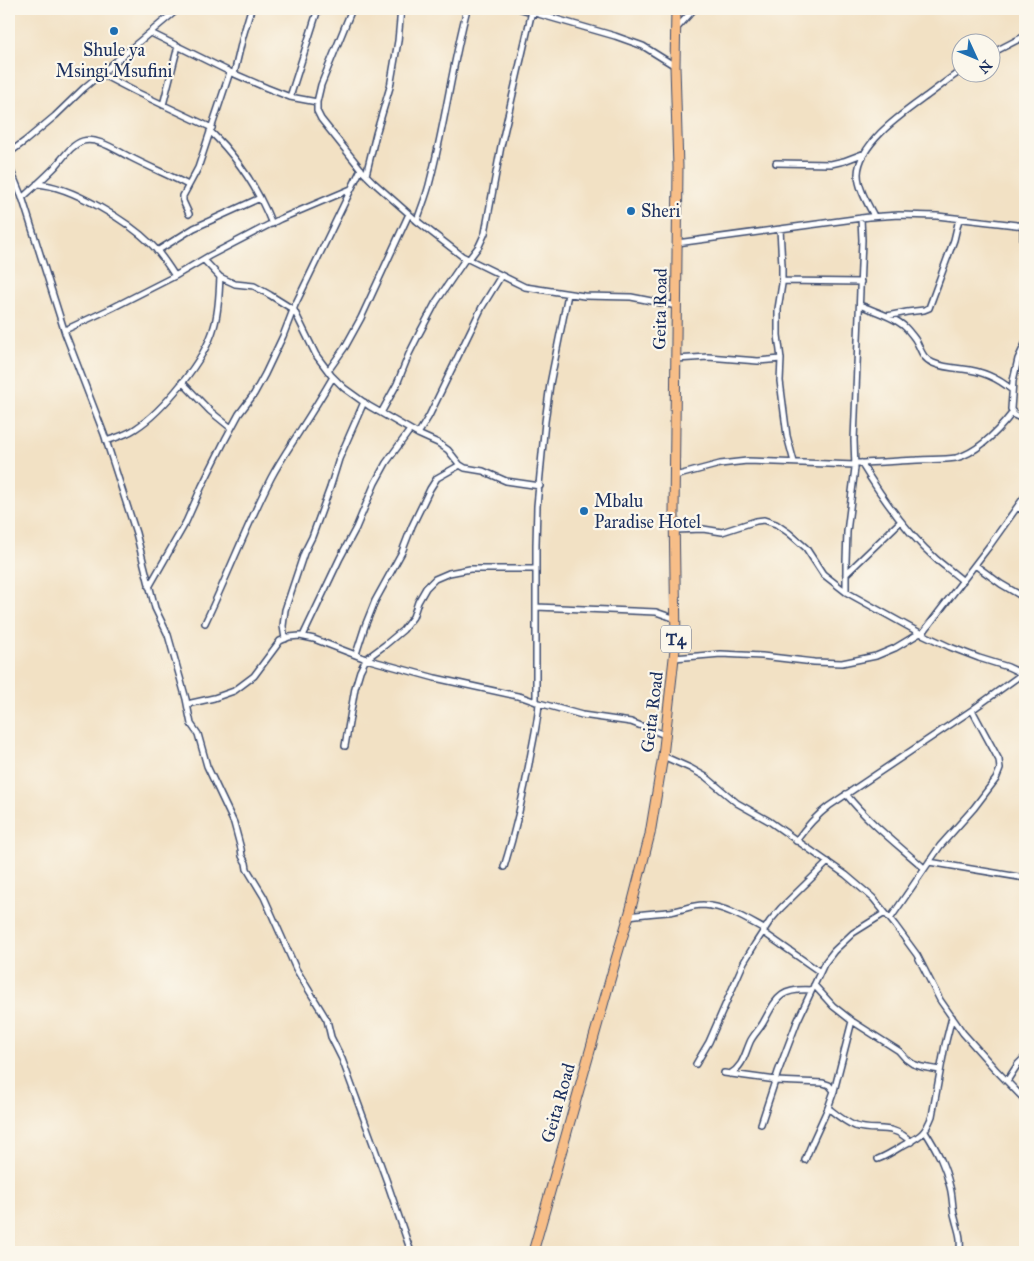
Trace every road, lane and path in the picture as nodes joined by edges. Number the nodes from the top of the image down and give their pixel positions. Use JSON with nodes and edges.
{"nodes":[{"id":1,"x":178,"y":9,"type":"edge"},
{"id":2,"x":251,"y":9,"type":"edge"},
{"id":3,"x":318,"y":9,"type":"edge"},
{"id":4,"x":352,"y":9,"type":"edge"},
{"id":5,"x":402,"y":9,"type":"edge"},
{"id":6,"x":467,"y":9,"type":"edge"},
{"id":7,"x":521,"y":9,"type":"edge"},
{"id":8,"x":676,"y":9,"type":"edge"},
{"id":9,"x":694,"y":9,"type":"edge"},
{"id":10,"x":532,"y":11,"type":"junction"},
{"id":11,"x":676,"y":29,"type":"junction"},
{"id":12,"x":151,"y":32,"type":"junction"},
{"id":13,"x":1025,"y":36,"type":"edge"},
{"id":14,"x":178,"y":46,"type":"junction"},
{"id":15,"x":1002,"y":47,"type":"edge"},
{"id":16,"x":675,"y":66,"type":"junction"},
{"id":17,"x":232,"y":73,"type":"junction"},
{"id":18,"x":101,"y":74,"type":"junction"},
{"id":19,"x":952,"y":77,"type":"edge"},
{"id":20,"x":290,"y":97,"type":"junction"},
{"id":21,"x":317,"y":102,"type":"junction"},
{"id":22,"x":163,"y":105,"type":"junction"},
{"id":23,"x":211,"y":129,"type":"junction"},
{"id":24,"x":9,"y":153,"type":"edge"},
{"id":25,"x":865,"y":153,"type":"junction"},
{"id":26,"x":776,"y":162,"type":"dead end"},
{"id":27,"x":9,"y":166,"type":"edge"},
{"id":28,"x":361,"y":169,"type":"junction"},
{"id":29,"x":366,"y":175,"type":"junction"},
{"id":30,"x":37,"y":184,"type":"junction"},
{"id":31,"x":188,"y":185,"type":"junction"},
{"id":32,"x":351,"y":189,"type":"junction"},
{"id":33,"x":22,"y":198,"type":"junction"},
{"id":34,"x":260,"y":198,"type":"junction"},
{"id":35,"x":189,"y":214,"type":"dead end"},
{"id":36,"x":409,"y":214,"type":"junction"},
{"id":37,"x":874,"y":216,"type":"junction"},
{"id":38,"x":861,"y":218,"type":"junction"},
{"id":39,"x":959,"y":219,"type":"junction"},
{"id":40,"x":417,"y":221,"type":"junction"},
{"id":41,"x":272,"y":224,"type":"junction"},
{"id":42,"x":1024,"y":225,"type":"edge"},
{"id":43,"x":780,"y":230,"type":"junction"},
{"id":44,"x":677,"y":243,"type":"junction"},
{"id":45,"x":157,"y":251,"type":"junction"},
{"id":46,"x":467,"y":258,"type":"junction"},
{"id":47,"x":204,"y":260,"type":"junction"},
{"id":48,"x":176,"y":276,"type":"junction"},
{"id":49,"x":502,"y":276,"type":"junction"},
{"id":50,"x":220,"y":277,"type":"junction"},
{"id":51,"x":782,"y":281,"type":"junction"},
{"id":52,"x":861,"y":282,"type":"junction"},
{"id":53,"x":1025,"y":292,"type":"edge"},
{"id":54,"x":568,"y":294,"type":"junction"},
{"id":55,"x":860,"y":305,"type":"junction"},
{"id":56,"x":677,"y":306,"type":"junction"},
{"id":57,"x":294,"y":310,"type":"junction"},
{"id":58,"x":886,"y":316,"type":"junction"},
{"id":59,"x":65,"y":330,"type":"junction"},
{"id":60,"x":1025,"y":344,"type":"edge"},
{"id":61,"x":676,"y":359,"type":"junction"},
{"id":62,"x":781,"y":359,"type":"junction"},
{"id":63,"x":328,"y":371,"type":"junction"},
{"id":64,"x":333,"y":377,"type":"junction"},
{"id":65,"x":182,"y":382,"type":"junction"},
{"id":66,"x":1012,"y":390,"type":"junction"},
{"id":67,"x":364,"y":402,"type":"junction"},
{"id":68,"x":1013,"y":412,"type":"junction"},
{"id":69,"x":381,"y":413,"type":"junction"},
{"id":70,"x":1025,"y":420,"type":"edge"},
{"id":71,"x":231,"y":428,"type":"junction"},
{"id":72,"x":410,"y":430,"type":"junction"},
{"id":73,"x":418,"y":434,"type":"junction"},
{"id":74,"x":106,"y":441,"type":"junction"},
{"id":75,"x":794,"y":462,"type":"junction"},
{"id":76,"x":861,"y":463,"type":"junction"},
{"id":77,"x":460,"y":464,"type":"junction"},
{"id":78,"x":854,"y":464,"type":"junction"},
{"id":79,"x":674,"y":476,"type":"junction"},
{"id":80,"x":540,"y":486,"type":"junction"},
{"id":81,"x":1025,"y":496,"type":"edge"},
{"id":82,"x":1018,"y":508,"type":"junction"},
{"id":83,"x":1025,"y":512,"type":"edge"},
{"id":84,"x":901,"y":521,"type":"junction"},
{"id":85,"x":674,"y":530,"type":"junction"},
{"id":86,"x":975,"y":566,"type":"junction"},
{"id":87,"x":536,"y":569,"type":"junction"},
{"id":88,"x":846,"y":574,"type":"junction"},
{"id":89,"x":963,"y":581,"type":"junction"},
{"id":90,"x":149,"y":586,"type":"junction"},
{"id":91,"x":846,"y":592,"type":"junction"},
{"id":92,"x":1025,"y":598,"type":"edge"},
{"id":93,"x":536,"y":608,"type":"junction"},
{"id":94,"x":676,"y":619,"type":"junction"},
{"id":95,"x":205,"y":623,"type":"dead end"},
{"id":96,"x":921,"y":634,"type":"junction"},
{"id":97,"x":304,"y":636,"type":"junction"},
{"id":98,"x":285,"y":639,"type":"junction"},
{"id":99,"x":356,"y":654,"type":"junction"},
{"id":100,"x":674,"y":658,"type":"junction"},
{"id":101,"x":366,"y":659,"type":"junction"},
{"id":102,"x":1024,"y":674,"type":"edge"},
{"id":103,"x":538,"y":703,"type":"junction"},
{"id":104,"x":187,"y":704,"type":"junction"},
{"id":105,"x":972,"y":710,"type":"junction"},
{"id":106,"x":666,"y":735,"type":"junction"},
{"id":107,"x":345,"y":746,"type":"dead end"},
{"id":108,"x":663,"y":756,"type":"junction"},
{"id":109,"x":846,"y":794,"type":"junction"},
{"id":110,"x":796,"y":841,"type":"junction"},
{"id":111,"x":828,"y":862,"type":"junction"},
{"id":112,"x":929,"y":862,"type":"junction"},
{"id":113,"x":504,"y":867,"type":"dead end"},
{"id":114,"x":924,"y":868,"type":"junction"},
{"id":115,"x":1025,"y":878,"type":"edge"},
{"id":116,"x":885,"y":913,"type":"junction"},
{"id":117,"x":629,"y":916,"type":"junction"},
{"id":118,"x":890,"y":919,"type":"junction"},
{"id":119,"x":764,"y":931,"type":"junction"},
{"id":120,"x":820,"y":972,"type":"junction"},
{"id":121,"x":813,"y":988,"type":"junction"},
{"id":122,"x":952,"y":1017,"type":"junction"},
{"id":123,"x":852,"y":1021,"type":"junction"},
{"id":124,"x":1025,"y":1057,"type":"edge"},
{"id":125,"x":696,"y":1064,"type":"dead end"},
{"id":126,"x":940,"y":1070,"type":"junction"},
{"id":127,"x":724,"y":1073,"type":"dead end"},
{"id":128,"x":730,"y":1074,"type":"junction"},
{"id":129,"x":775,"y":1081,"type":"junction"},
{"id":130,"x":1007,"y":1081,"type":"junction"},
{"id":131,"x":834,"y":1091,"type":"junction"},
{"id":132,"x":1025,"y":1100,"type":"edge"},
{"id":133,"x":828,"y":1108,"type":"junction"},
{"id":134,"x":761,"y":1124,"type":"dead end"},
{"id":135,"x":925,"y":1131,"type":"junction"},
{"id":136,"x":911,"y":1142,"type":"junction"},
{"id":137,"x":878,"y":1159,"type":"dead end"},
{"id":138,"x":805,"y":1160,"type":"dead end"},
{"id":139,"x":411,"y":1252,"type":"edge"},
{"id":140,"x":533,"y":1252,"type":"edge"},
{"id":141,"x":960,"y":1252,"type":"edge"}],
"edges":[{"from":1,"to":12,"type":"street"},
{"from":2,"to":17,"type":"street"},
{"from":3,"to":20,"type":"street"},
{"from":4,"to":21,"type":"street"},
{"from":5,"to":29,"type":"street"},
{"from":6,"to":40,"type":"street"},
{"from":7,"to":10,"type":"street"},
{"from":8,"to":11,"type":"highway","name":"Geita Road","number":"T4"},
{"from":9,"to":11,"type":"street"},
{"from":10,"to":16,"type":"street"},
{"from":10,"to":46,"type":"street"},
{"from":11,"to":16,"type":"highway","name":"Geita Road","number":"T4"},
{"from":12,"to":14,"type":"street"},
{"from":12,"to":18,"type":"street"},
{"from":13,"to":15,"type":"street"},
{"from":14,"to":17,"type":"street"},
{"from":14,"to":22,"type":"street"},
{"from":16,"to":44,"type":"highway","name":"Geita Road","number":"T4"},
{"from":17,"to":20,"type":"street"},
{"from":17,"to":23,"type":"street"},
{"from":18,"to":22,"type":"street"},
{"from":18,"to":24,"type":"street"},
{"from":19,"to":25,"type":"street"},
{"from":20,"to":21,"type":"street"},
{"from":21,"to":28,"type":"street"},
{"from":22,"to":23,"type":"street"},
{"from":23,"to":31,"type":"street"},
{"from":23,"to":34,"type":"street"},
{"from":25,"to":26,"type":"street"},
{"from":25,"to":37,"type":"street"},
{"from":27,"to":33,"type":"street"},
{"from":28,"to":29,"type":"street"},
{"from":28,"to":32,"type":"street"},
{"from":29,"to":36,"type":"street"},
{"from":30,"to":31,"type":"street"},
{"from":30,"to":33,"type":"street"},
{"from":30,"to":45,"type":"street"},
{"from":31,"to":35,"type":"street"},
{"from":32,"to":41,"type":"street"},
{"from":32,"to":57,"type":"street"},
{"from":33,"to":59,"type":"street"},
{"from":34,"to":41,"type":"street"},
{"from":34,"to":45,"type":"street"},
{"from":36,"to":40,"type":"street"},
{"from":36,"to":63,"type":"street"},
{"from":37,"to":38,"type":"street"},
{"from":37,"to":39,"type":"street"},
{"from":38,"to":43,"type":"street"},
{"from":38,"to":52,"type":"street"},
{"from":39,"to":42,"type":"street"},
{"from":39,"to":58,"type":"street"},
{"from":40,"to":46,"type":"street"},
{"from":41,"to":47,"type":"street"},
{"from":42,"to":53,"type":"street"},
{"from":43,"to":44,"type":"street"},
{"from":43,"to":51,"type":"street"},
{"from":44,"to":56,"type":"highway","name":"Geita Road","number":"T4"},
{"from":45,"to":48,"type":"street"},
{"from":46,"to":49,"type":"street"},
{"from":46,"to":69,"type":"street"},
{"from":47,"to":48,"type":"street"},
{"from":47,"to":50,"type":"street"},
{"from":48,"to":59,"type":"street"},
{"from":49,"to":54,"type":"street"},
{"from":49,"to":73,"type":"street"},
{"from":50,"to":57,"type":"street"},
{"from":50,"to":65,"type":"street"},
{"from":51,"to":52,"type":"street"},
{"from":51,"to":62,"type":"street"},
{"from":52,"to":55,"type":"street"},
{"from":54,"to":56,"type":"street"},
{"from":54,"to":80,"type":"street"},
{"from":55,"to":58,"type":"street"},
{"from":55,"to":78,"type":"street"},
{"from":56,"to":61,"type":"highway","name":"Geita Road","number":"T4"},
{"from":57,"to":63,"type":"street"},
{"from":57,"to":71,"type":"street"},
{"from":58,"to":66,"type":"street"},
{"from":59,"to":74,"type":"street"},
{"from":60,"to":66,"type":"street"},
{"from":61,"to":62,"type":"street"},
{"from":61,"to":79,"type":"highway","name":"Geita Road","number":"T4"},
{"from":62,"to":75,"type":"street"},
{"from":63,"to":64,"type":"street"},
{"from":64,"to":67,"type":"street"},
{"from":64,"to":95,"type":"street"},
{"from":65,"to":71,"type":"street"},
{"from":65,"to":74,"type":"street"},
{"from":66,"to":68,"type":"street"},
{"from":67,"to":69,"type":"street"},
{"from":67,"to":98,"type":"street"},
{"from":68,"to":70,"type":"street"},
{"from":68,"to":76,"type":"street"},
{"from":69,"to":72,"type":"street"},
{"from":71,"to":90,"type":"street"},
{"from":72,"to":73,"type":"street"},
{"from":72,"to":97,"type":"street"},
{"from":73,"to":77,"type":"street"},
{"from":74,"to":90,"type":"street"},
{"from":75,"to":78,"type":"street"},
{"from":75,"to":79,"type":"street"},
{"from":76,"to":78,"type":"street"},
{"from":76,"to":84,"type":"street"},
{"from":77,"to":80,"type":"street"},
{"from":77,"to":99,"type":"street"},
{"from":78,"to":88,"type":"street"},
{"from":79,"to":85,"type":"highway","name":"Geita Road","number":"T4"},
{"from":80,"to":87,"type":"street"},
{"from":81,"to":82,"type":"street"},
{"from":82,"to":83,"type":"street"},
{"from":82,"to":86,"type":"street"},
{"from":84,"to":88,"type":"street"},
{"from":84,"to":89,"type":"street"},
{"from":85,"to":91,"type":"street"},
{"from":85,"to":94,"type":"highway","name":"Geita Road","number":"T4"},
{"from":86,"to":89,"type":"street"},
{"from":86,"to":92,"type":"street"},
{"from":87,"to":93,"type":"street"},
{"from":87,"to":101,"type":"street"},
{"from":88,"to":91,"type":"street"},
{"from":89,"to":96,"type":"street"},
{"from":90,"to":104,"type":"street"},
{"from":91,"to":96,"type":"street"},
{"from":93,"to":94,"type":"street"},
{"from":93,"to":103,"type":"street"},
{"from":94,"to":100,"type":"highway","name":"Geita Road","number":"T4"},
{"from":96,"to":100,"type":"street"},
{"from":96,"to":102,"type":"street"},
{"from":97,"to":98,"type":"street"},
{"from":97,"to":99,"type":"street"},
{"from":98,"to":104,"type":"street"},
{"from":99,"to":101,"type":"street"},
{"from":100,"to":106,"type":"highway","name":"Geita Road","number":"T4"},
{"from":101,"to":103,"type":"street"},
{"from":101,"to":107,"type":"street"},
{"from":102,"to":105,"type":"street"},
{"from":103,"to":106,"type":"street"},
{"from":103,"to":113,"type":"street"},
{"from":104,"to":139,"type":"street"},
{"from":105,"to":109,"type":"street"},
{"from":105,"to":112,"type":"street"},
{"from":106,"to":108,"type":"highway","name":"Geita Road","number":"T4"},
{"from":108,"to":110,"type":"street"},
{"from":108,"to":117,"type":"highway","name":"Geita Road","number":"T4"},
{"from":109,"to":110,"type":"street"},
{"from":109,"to":114,"type":"street"},
{"from":110,"to":111,"type":"street"},
{"from":111,"to":116,"type":"street"},
{"from":111,"to":119,"type":"street"},
{"from":112,"to":114,"type":"street"},
{"from":112,"to":115,"type":"street"},
{"from":114,"to":118,"type":"street"},
{"from":116,"to":118,"type":"street"},
{"from":116,"to":120,"type":"street"},
{"from":117,"to":119,"type":"street"},
{"from":117,"to":140,"type":"highway","name":"Geita Road","number":"T4"},
{"from":118,"to":122,"type":"street"},
{"from":119,"to":120,"type":"street"},
{"from":119,"to":125,"type":"street"},
{"from":120,"to":121,"type":"street"},
{"from":121,"to":123,"type":"street"},
{"from":121,"to":128,"type":"street"},
{"from":121,"to":129,"type":"street"},
{"from":122,"to":126,"type":"street"},
{"from":122,"to":130,"type":"street"},
{"from":123,"to":126,"type":"street"},
{"from":123,"to":131,"type":"street"},
{"from":124,"to":130,"type":"street"},
{"from":126,"to":135,"type":"street"},
{"from":127,"to":128,"type":"street"},
{"from":128,"to":129,"type":"street"},
{"from":129,"to":131,"type":"street"},
{"from":129,"to":134,"type":"street"},
{"from":130,"to":132,"type":"street"},
{"from":131,"to":133,"type":"street"},
{"from":133,"to":136,"type":"street"},
{"from":133,"to":138,"type":"street"},
{"from":135,"to":136,"type":"street"},
{"from":135,"to":141,"type":"street"},
{"from":136,"to":137,"type":"street"}]}
